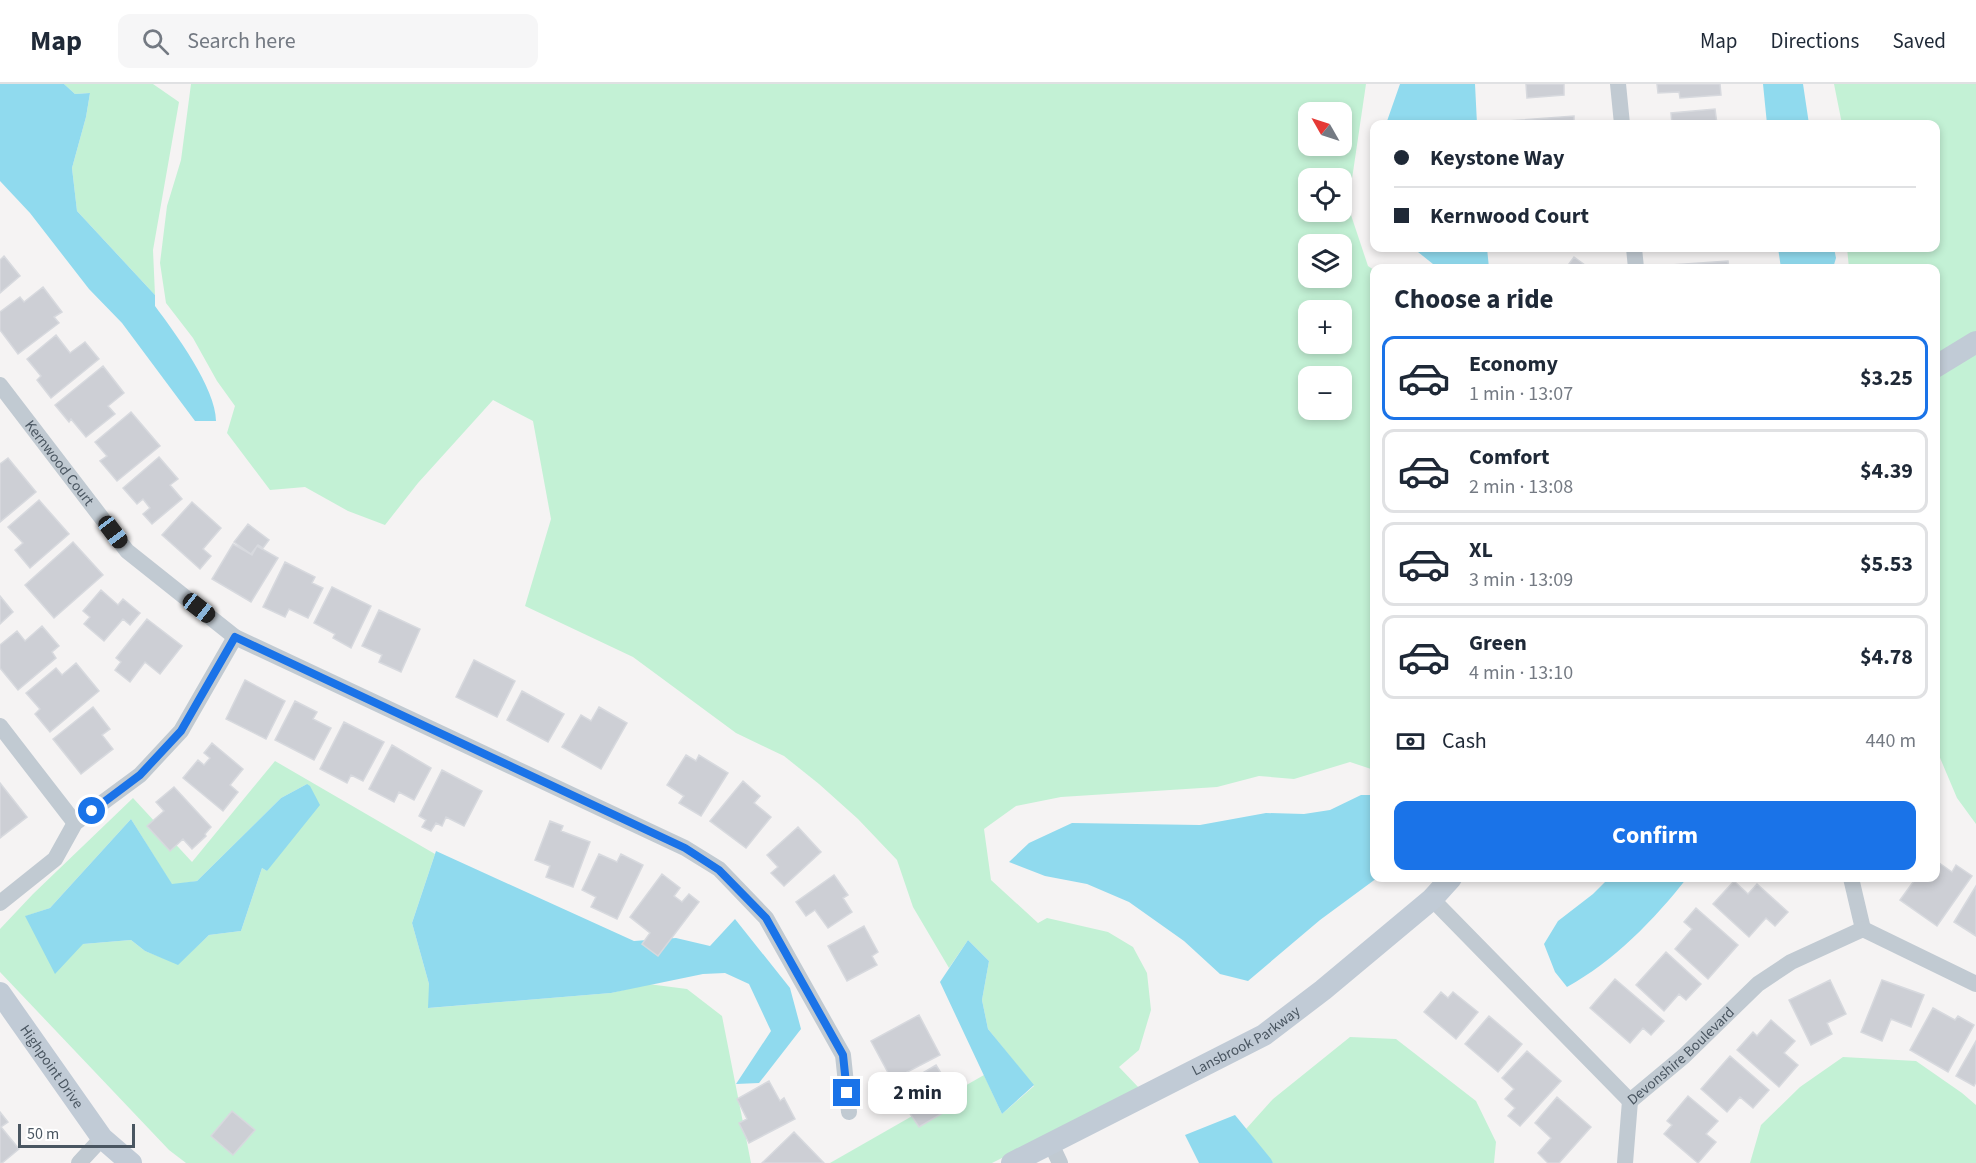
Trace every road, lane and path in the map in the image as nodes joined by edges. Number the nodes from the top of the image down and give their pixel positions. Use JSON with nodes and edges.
{"nodes":[{"id":1,"x":1618,"y":84,"type":"edge"},
{"id":2,"x":1622,"y":120,"type":"edge"},
{"id":3,"x":1976,"y":342,"type":"edge"},
{"id":4,"x":1940,"y":364,"type":"edge"},
{"id":5,"x":0,"y":385,"type":"edge"},
{"id":6,"x":235,"y":637,"type":"junction"},
{"id":7,"x":0,"y":726,"type":"edge"},
{"id":8,"x":75,"y":823,"type":"junction"},
{"id":9,"x":1447,"y":882,"type":"edge"},
{"id":10,"x":1852,"y":882,"type":"edge"},
{"id":11,"x":1432,"y":899,"type":"junction"},
{"id":12,"x":0,"y":903,"type":"edge"},
{"id":13,"x":1863,"y":929,"type":"junction"},
{"id":14,"x":1976,"y":984,"type":"edge"},
{"id":15,"x":0,"y":993,"type":"edge"},
{"id":16,"x":1630,"y":1101,"type":"junction"},
{"id":17,"x":849,"y":1112,"type":"dead end"},
{"id":18,"x":102,"y":1138,"type":"junction"},
{"id":19,"x":1056,"y":1153,"type":"edge"},
{"id":20,"x":79,"y":1163,"type":"edge"},
{"id":21,"x":131,"y":1163,"type":"edge"},
{"id":22,"x":1012,"y":1163,"type":"edge"},
{"id":23,"x":1625,"y":1163,"type":"edge"}],
"edges":[{"from":1,"to":2,"type":"street"},
{"from":3,"to":4,"type":"street"},
{"from":5,"to":6,"type":"street","name":"Kernwood Court"},
{"from":6,"to":8,"type":"street"},
{"from":6,"to":17,"type":"street","name":"Kernwood Court"},
{"from":7,"to":8,"type":"street"},
{"from":8,"to":12,"type":"street"},
{"from":9,"to":11,"type":"street","name":"Lansbrook Parkway"},
{"from":10,"to":13,"type":"street"},
{"from":11,"to":16,"type":"street","name":"Devonshire Boulevard"},
{"from":11,"to":19,"type":"street","name":"Lansbrook Parkway"},
{"from":13,"to":14,"type":"street"},
{"from":13,"to":16,"type":"street","name":"Devonshire Boulevard"},
{"from":15,"to":18,"type":"street","name":"Highpoint Drive"},
{"from":16,"to":23,"type":"street"},
{"from":18,"to":20,"type":"street"},
{"from":18,"to":21,"type":"street","name":"Highpoint Drive"},
{"from":19,"to":22,"type":"street","name":"Lansbrook Parkway"}]}
